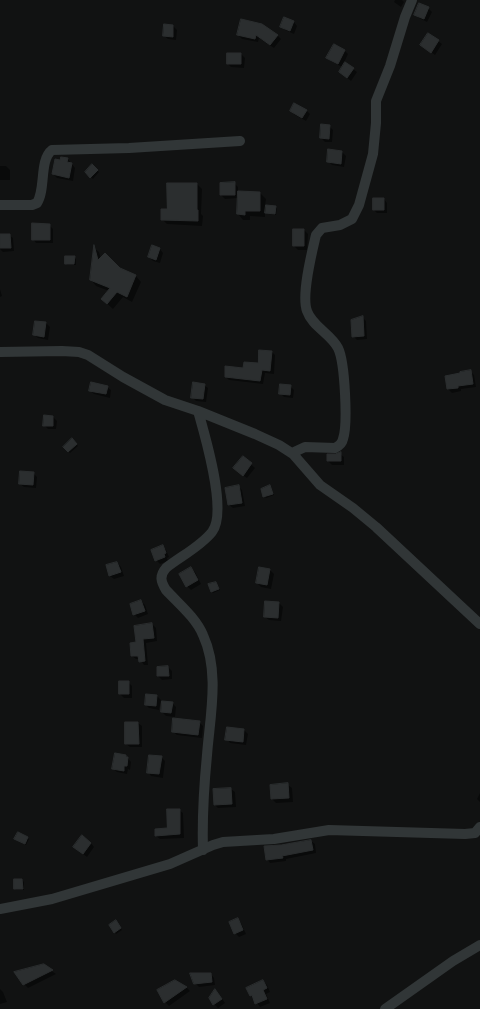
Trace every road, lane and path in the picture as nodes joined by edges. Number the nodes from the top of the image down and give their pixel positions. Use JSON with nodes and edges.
{"nodes":[{"id":1,"x":412,"y":0,"type":"edge"},
{"id":2,"x":240,"y":141,"type":"dead end"},
{"id":3,"x":0,"y":205,"type":"edge"},
{"id":4,"x":0,"y":352,"type":"edge"},
{"id":5,"x":198,"y":411,"type":"junction"},
{"id":6,"x":292,"y":453,"type":"junction"},
{"id":7,"x":480,"y":624,"type":"edge"},
{"id":8,"x":480,"y":827,"type":"edge"},
{"id":9,"x":203,"y":850,"type":"junction"},
{"id":10,"x":0,"y":909,"type":"edge"},
{"id":11,"x":480,"y":945,"type":"edge"},
{"id":12,"x":385,"y":1009,"type":"edge"}],
"edges":[{"from":1,"to":6,"type":"street"},
{"from":2,"to":3,"type":"street"},
{"from":4,"to":5,"type":"street"},
{"from":5,"to":6,"type":"street"},
{"from":5,"to":9,"type":"street"},
{"from":6,"to":7,"type":"street"},
{"from":8,"to":9,"type":"street"},
{"from":9,"to":10,"type":"street"},
{"from":11,"to":12,"type":"street"}]}
